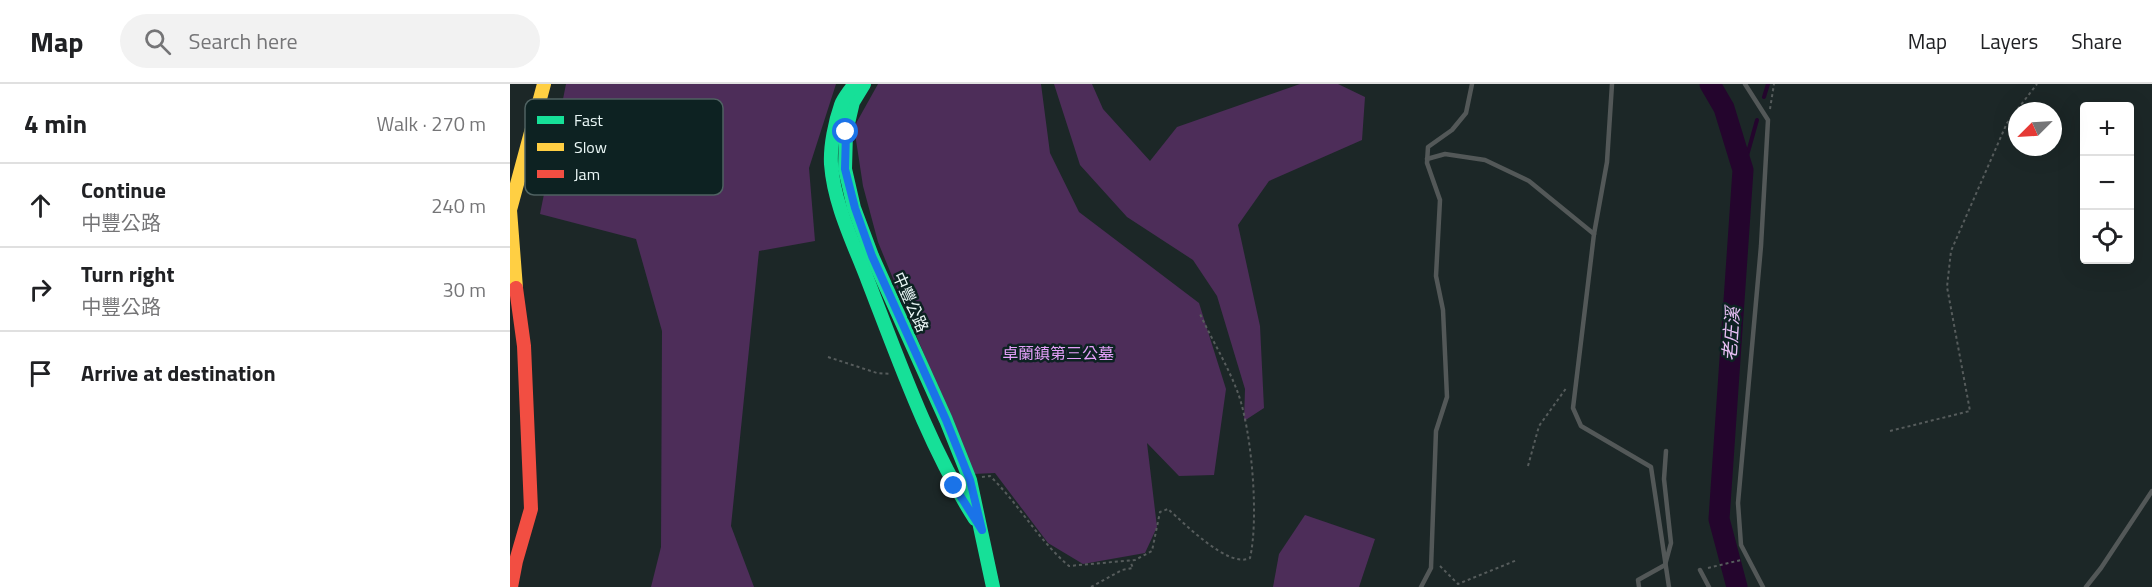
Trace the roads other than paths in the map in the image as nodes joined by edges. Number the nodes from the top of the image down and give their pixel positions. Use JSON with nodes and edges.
{"nodes":[{"id":1,"x":544,"y":84,"type":"edge"},
{"id":2,"x":854,"y":84,"type":"edge"},
{"id":3,"x":864,"y":84,"type":"edge"},
{"id":4,"x":1472,"y":84,"type":"edge"},
{"id":5,"x":1612,"y":84,"type":"edge"},
{"id":6,"x":1745,"y":84,"type":"edge"},
{"id":7,"x":540,"y":99,"type":"edge"},
{"id":8,"x":525,"y":154,"type":"edge"},
{"id":9,"x":1427,"y":159,"type":"junction"},
{"id":10,"x":1594,"y":234,"type":"junction"},
{"id":11,"x":1666,"y":451,"type":"dead end"},
{"id":12,"x":2152,"y":491,"type":"edge"},
{"id":13,"x":982,"y":530,"type":"junction"},
{"id":14,"x":1665,"y":565,"type":"junction"},
{"id":15,"x":1700,"y":570,"type":"road end"},
{"id":16,"x":511,"y":587,"type":"edge"},
{"id":17,"x":993,"y":587,"type":"edge"},
{"id":18,"x":1421,"y":587,"type":"edge"},
{"id":19,"x":1639,"y":587,"type":"edge"},
{"id":20,"x":1669,"y":587,"type":"edge"},
{"id":21,"x":1709,"y":587,"type":"edge"},
{"id":22,"x":1763,"y":587,"type":"edge"},
{"id":23,"x":2086,"y":587,"type":"edge"}],
"edges":[{"from":1,"to":7,"type":"main road"},
{"from":2,"to":13,"type":"main road","name":"中豐公路"},
{"from":3,"to":13,"type":"main road","name":"中豐公路"},
{"from":4,"to":9,"type":"lane"},
{"from":5,"to":10,"type":"lane"},
{"from":6,"to":22,"type":"lane"},
{"from":8,"to":16,"type":"main road"},
{"from":9,"to":10,"type":"lane"},
{"from":9,"to":18,"type":"lane"},
{"from":10,"to":14,"type":"lane"},
{"from":11,"to":14,"type":"lane"},
{"from":12,"to":23,"type":"lane"},
{"from":13,"to":17,"type":"main road","name":"中豐公路"},
{"from":14,"to":19,"type":"lane"},
{"from":14,"to":20,"type":"lane"},
{"from":15,"to":21,"type":"lane"}]}
